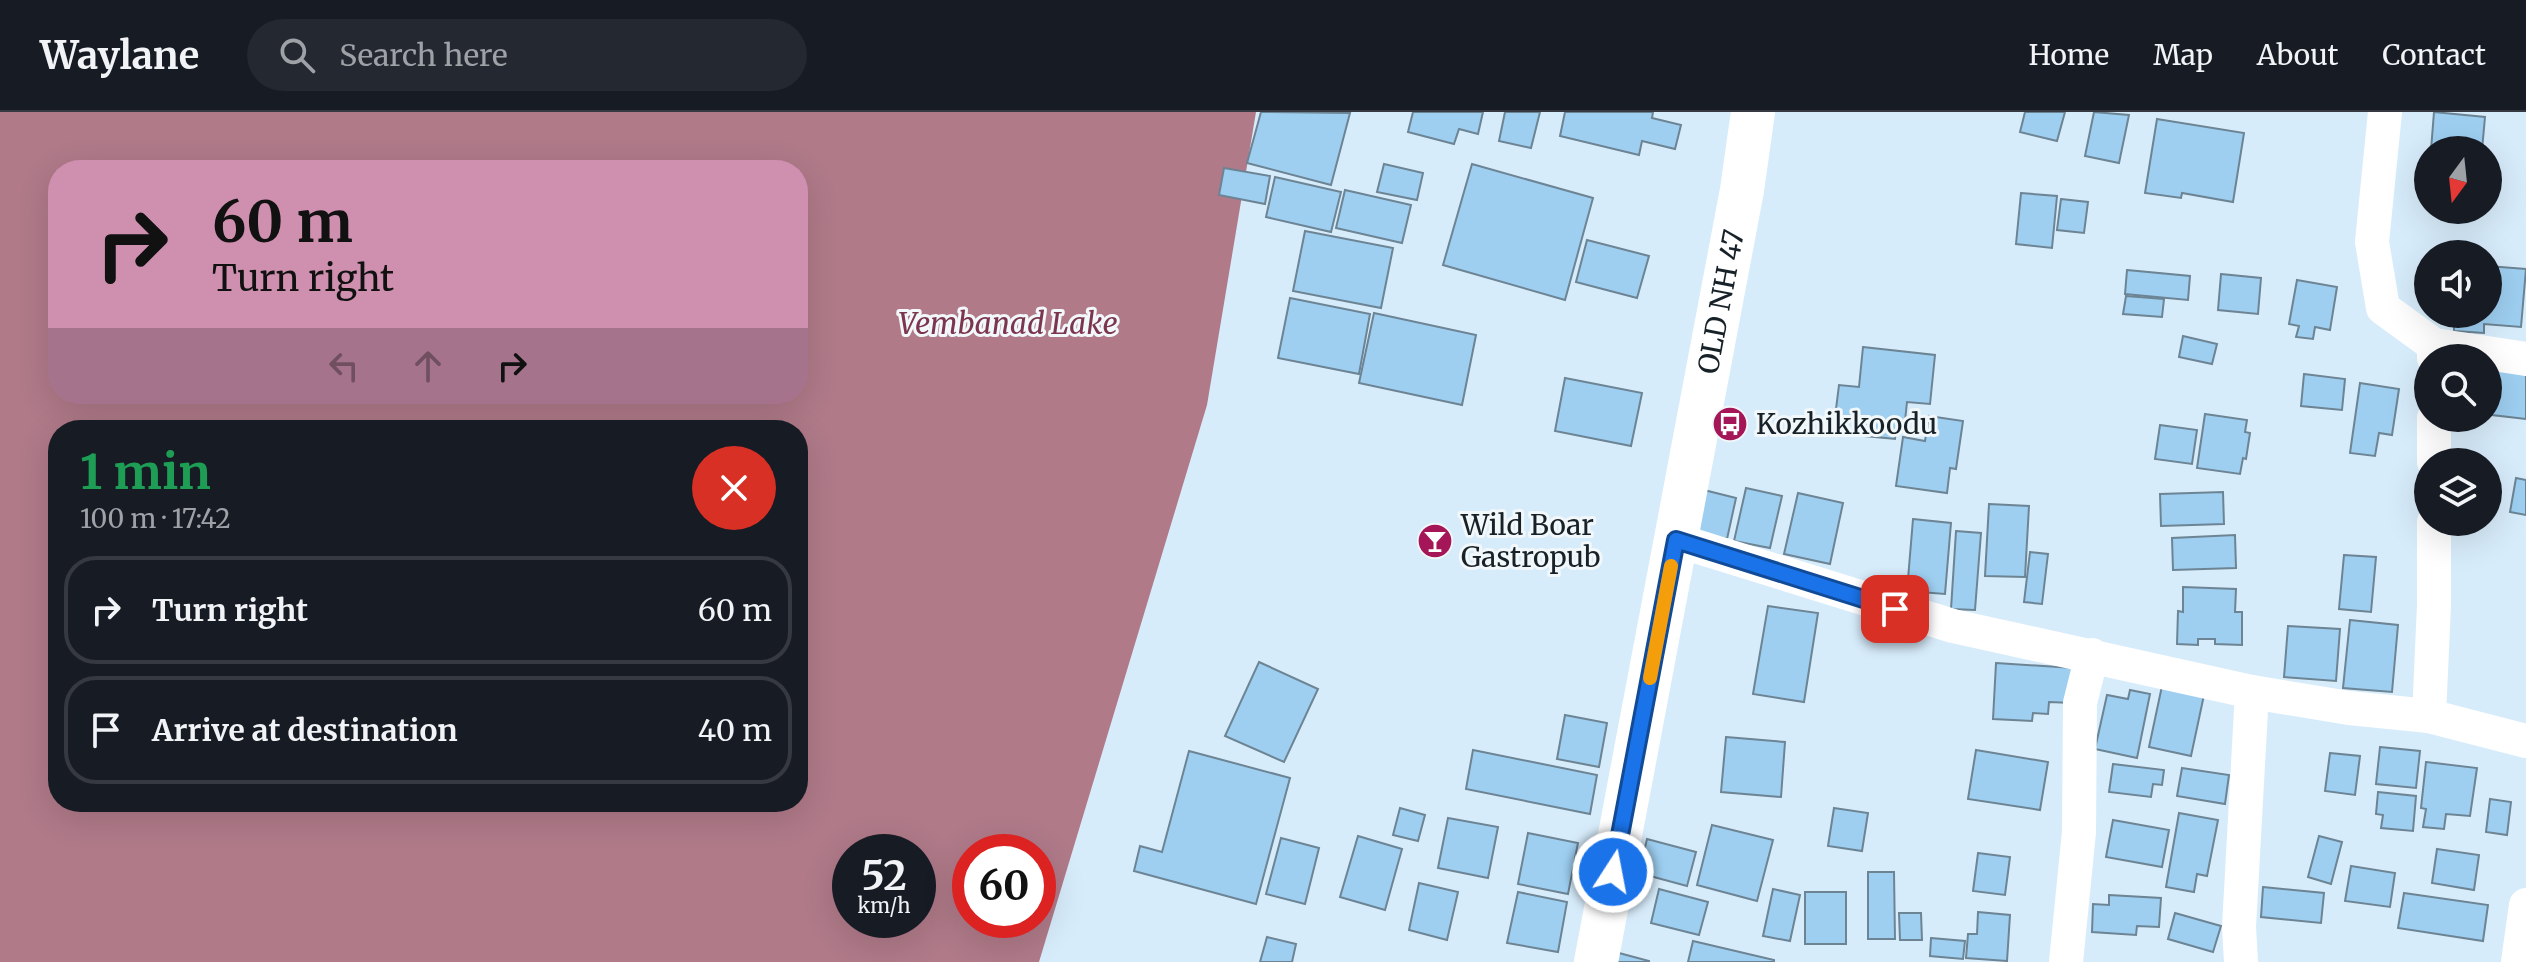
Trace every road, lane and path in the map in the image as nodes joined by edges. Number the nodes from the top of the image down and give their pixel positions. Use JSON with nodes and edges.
{"nodes":[{"id":1,"x":1753,"y":112,"type":"edge"},
{"id":2,"x":2385,"y":112,"type":"edge"},
{"id":3,"x":2425,"y":344,"type":"edge"},
{"id":4,"x":2502,"y":357,"type":"edge"},
{"id":5,"x":2526,"y":359,"type":"edge"},
{"id":6,"x":2434,"y":536,"type":"edge"},
{"id":7,"x":1676,"y":540,"type":"junction"},
{"id":8,"x":2092,"y":655,"type":"junction"},
{"id":9,"x":2252,"y":692,"type":"junction"},
{"id":10,"x":2429,"y":716,"type":"junction"},
{"id":11,"x":2526,"y":741,"type":"edge"},
{"id":12,"x":2526,"y":905,"type":"edge"},
{"id":13,"x":1596,"y":962,"type":"edge"},
{"id":14,"x":2066,"y":962,"type":"edge"},
{"id":15,"x":2241,"y":962,"type":"edge"},
{"id":16,"x":2518,"y":962,"type":"edge"}],
"edges":[{"from":1,"to":7,"type":"main road","name":"OLD NH 47"},
{"from":2,"to":3,"type":"street"},
{"from":4,"to":5,"type":"street"},
{"from":6,"to":10,"type":"street"},
{"from":7,"to":8,"type":"street"},
{"from":7,"to":13,"type":"main road","name":"OLD NH 47"},
{"from":8,"to":9,"type":"street"},
{"from":8,"to":14,"type":"street"},
{"from":9,"to":10,"type":"street"},
{"from":9,"to":15,"type":"street"},
{"from":10,"to":11,"type":"street"},
{"from":12,"to":16,"type":"street"}]}
